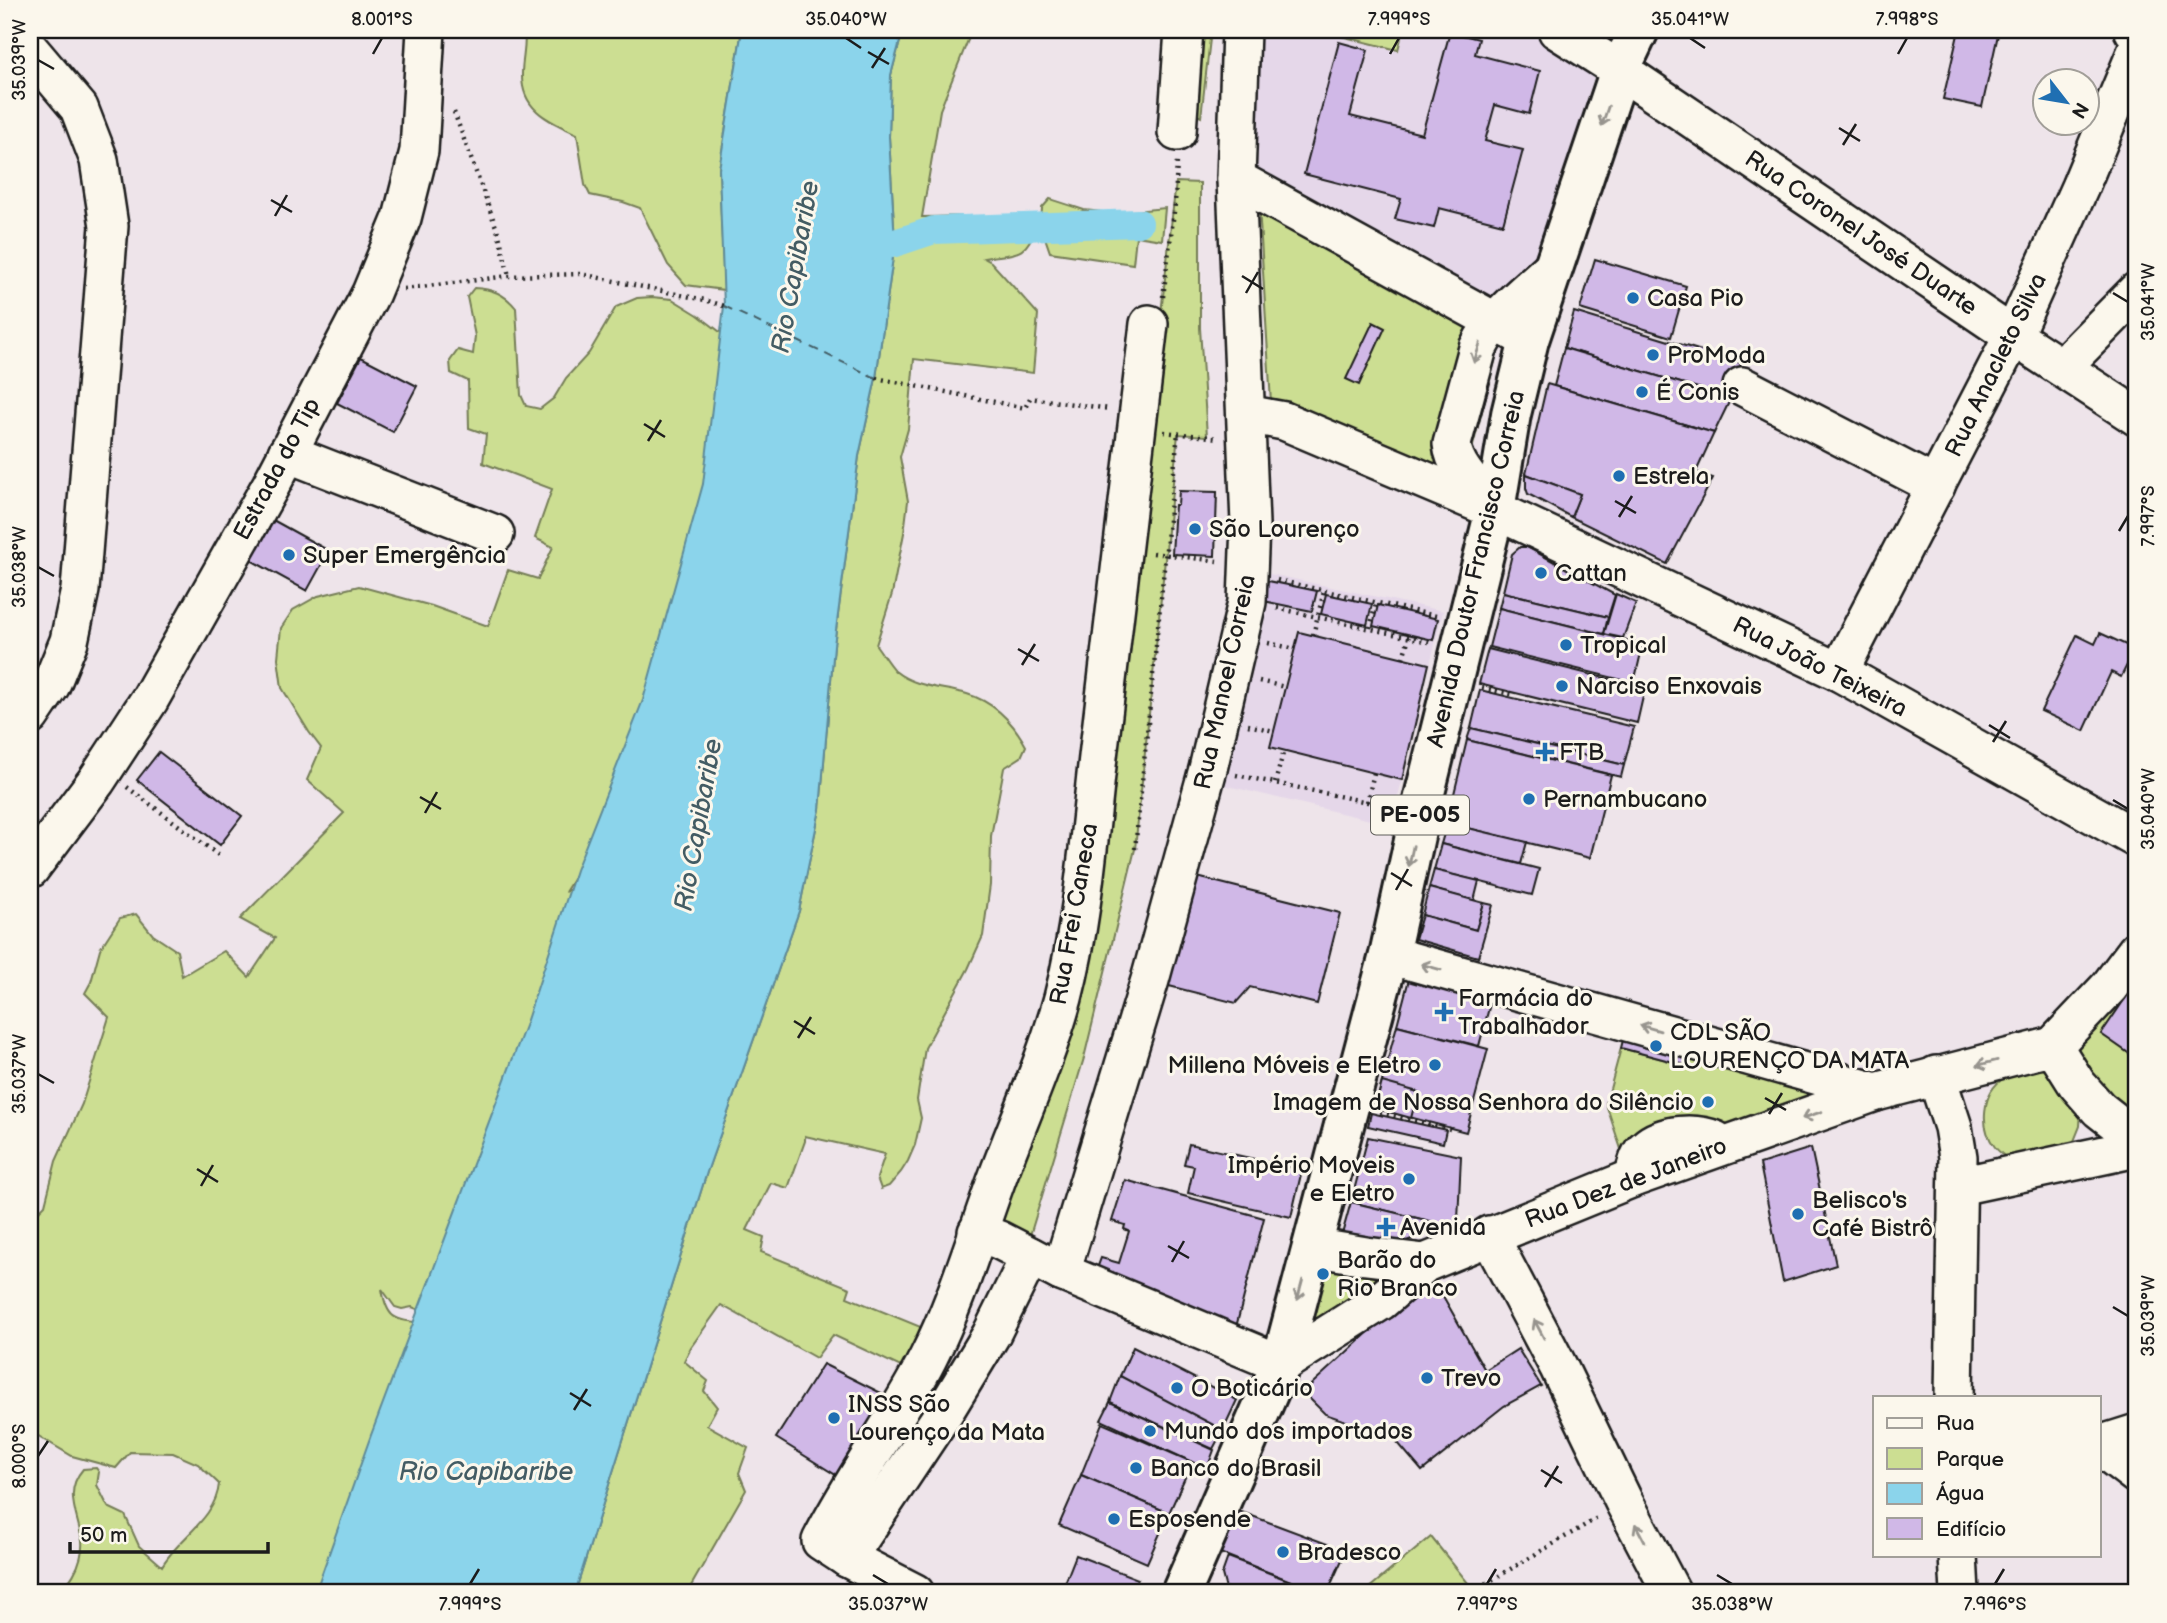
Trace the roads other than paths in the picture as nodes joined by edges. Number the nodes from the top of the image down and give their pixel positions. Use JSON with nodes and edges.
{"nodes":[{"id":1,"x":426,"y":30,"type":"edge"},
{"id":2,"x":1184,"y":30,"type":"edge"},
{"id":3,"x":1241,"y":30,"type":"edge"},
{"id":4,"x":1557,"y":30,"type":"edge"},
{"id":5,"x":1639,"y":30,"type":"edge"},
{"id":6,"x":30,"y":50,"type":"edge"},
{"id":7,"x":2137,"y":50,"type":"edge"},
{"id":8,"x":1620,"y":70,"type":"junction"},
{"id":9,"x":1177,"y":132,"type":"road end"},
{"id":10,"x":1236,"y":179,"type":"junction"},
{"id":11,"x":1553,"y":267,"type":"junction"},
{"id":12,"x":2137,"y":291,"type":"edge"},
{"id":13,"x":1495,"y":321,"type":"junction"},
{"id":14,"x":1149,"y":324,"type":"road end"},
{"id":15,"x":2013,"y":336,"type":"junction"},
{"id":16,"x":1529,"y":340,"type":"junction"},
{"id":17,"x":2062,"y":367,"type":"junction"},
{"id":18,"x":1742,"y":386,"type":"dead end"},
{"id":19,"x":2137,"y":417,"type":"edge"},
{"id":20,"x":1247,"y":428,"type":"junction"},
{"id":21,"x":287,"y":453,"type":"junction"},
{"id":22,"x":1936,"y":486,"type":"junction"},
{"id":23,"x":1495,"y":510,"type":"junction"},
{"id":24,"x":495,"y":534,"type":"dead end"},
{"id":25,"x":1839,"y":673,"type":"junction"},
{"id":26,"x":30,"y":716,"type":"edge"},
{"id":27,"x":2137,"y":839,"type":"edge"},
{"id":28,"x":30,"y":869,"type":"edge"},
{"id":29,"x":2137,"y":950,"type":"edge"},
{"id":30,"x":1389,"y":955,"type":"junction"},
{"id":31,"x":2053,"y":1046,"type":"junction"},
{"id":32,"x":1937,"y":1075,"type":"junction"},
{"id":33,"x":1876,"y":1092,"type":"junction"},
{"id":34,"x":2137,"y":1139,"type":"edge"},
{"id":35,"x":2137,"y":1148,"type":"edge"},
{"id":36,"x":1959,"y":1186,"type":"junction"},
{"id":37,"x":977,"y":1233,"type":"junction"},
{"id":38,"x":1489,"y":1235,"type":"junction"},
{"id":39,"x":1312,"y":1247,"type":"junction"},
{"id":40,"x":1425,"y":1262,"type":"junction"},
{"id":41,"x":1046,"y":1264,"type":"junction"},
{"id":42,"x":1280,"y":1364,"type":"junction"},
{"id":43,"x":1954,"y":1396,"type":"edge"},
{"id":44,"x":2137,"y":1433,"type":"edge"},
{"id":45,"x":2100,"y":1445,"type":"edge"},
{"id":46,"x":2100,"y":1446,"type":"edge"},
{"id":47,"x":2137,"y":1475,"type":"edge"},
{"id":48,"x":834,"y":1549,"type":"junction"},
{"id":49,"x":1958,"y":1556,"type":"edge"},
{"id":50,"x":915,"y":1593,"type":"edge"},
{"id":51,"x":1181,"y":1593,"type":"edge"},
{"id":52,"x":1672,"y":1593,"type":"edge"},
{"id":53,"x":1960,"y":1593,"type":"edge"}],
"edges":[{"from":1,"to":21,"type":"street","name":"Estrada do Tip"},
{"from":2,"to":9,"type":"street"},
{"from":3,"to":10,"type":"street","name":"Rua Manoel Correia"},
{"from":4,"to":8,"type":"street","name":"Rua Coronel José Duarte"},
{"from":5,"to":8,"type":"main road","name":"Avenida Doutor Francisco Correia","number":"PE-005"},
{"from":6,"to":26,"type":"street"},
{"from":7,"to":15,"type":"street","name":"Rua Anacleto Silva"},
{"from":8,"to":11,"type":"main road","name":"Avenida Doutor Francisco Correia","number":"PE-005","one_way":true},
{"from":8,"to":15,"type":"street","name":"Rua Coronel José Duarte"},
{"from":10,"to":13,"type":"street"},
{"from":10,"to":20,"type":"street","name":"Rua Manoel Correia"},
{"from":11,"to":13,"type":"street"},
{"from":11,"to":16,"type":"main road","name":"Avenida Doutor Francisco Correia","number":"PE-005"},
{"from":12,"to":17,"type":"street"},
{"from":13,"to":16,"type":"street"},
{"from":13,"to":23,"type":"street","one_way":true},
{"from":14,"to":37,"type":"street","name":"Rua Frei Caneca"},
{"from":15,"to":17,"type":"street","name":"Rua Coronel José Duarte"},
{"from":15,"to":22,"type":"street","name":"Rua Anacleto Silva"},
{"from":16,"to":23,"type":"main road","name":"Avenida Doutor Francisco Correia","number":"PE-005"},
{"from":17,"to":19,"type":"street","name":"Rua Coronel José Duarte"},
{"from":18,"to":22,"type":"street"},
{"from":20,"to":23,"type":"street","name":"Rua João Teixeira"},
{"from":20,"to":41,"type":"street","name":"Rua Manoel Correia"},
{"from":21,"to":24,"type":"street"},
{"from":21,"to":28,"type":"street","name":"Estrada do Tip"},
{"from":22,"to":25,"type":"street","name":"Rua Anacleto Silva"},
{"from":23,"to":25,"type":"street","name":"Rua João Teixeira"},
{"from":23,"to":30,"type":"main road","name":"Avenida Doutor Francisco Correia","number":"PE-005","one_way":true},
{"from":25,"to":27,"type":"street","name":"Rua João Teixeira"},
{"from":29,"to":31,"type":"street"},
{"from":33,"to":30,"type":"street","one_way":true},
{"from":30,"to":39,"type":"main road","name":"Avenida Doutor Francisco Correia","number":"PE-005"},
{"from":31,"to":32,"type":"street","name":"Rua Dez de Janeiro","one_way":true},
{"from":31,"to":34,"type":"street"},
{"from":32,"to":33,"type":"street","name":"Rua Dez de Janeiro"},
{"from":32,"to":36,"type":"street"},
{"from":33,"to":38,"type":"street","name":"Rua Dez de Janeiro","one_way":true},
{"from":35,"to":36,"type":"street"},
{"from":36,"to":43,"type":"street"},
{"from":37,"to":41,"type":"street"},
{"from":37,"to":48,"type":"street","name":"Rua Frei Caneca"},
{"from":38,"to":40,"type":"street","name":"Rua Dez de Janeiro"},
{"from":52,"to":38,"type":"street","one_way":true},
{"from":39,"to":40,"type":"street"},
{"from":39,"to":42,"type":"main road","name":"Avenida Doutor Francisco Correia","number":"PE-005","one_way":true},
{"from":40,"to":42,"type":"street","name":"Rua Dez de Janeiro"},
{"from":41,"to":42,"type":"street"},
{"from":41,"to":48,"type":"street"},
{"from":42,"to":51,"type":"main road","name":"Avenida Doutor Francisco Correia","number":"PE-005"},
{"from":44,"to":45,"type":"street"},
{"from":46,"to":47,"type":"street"},
{"from":48,"to":50,"type":"street"},
{"from":49,"to":53,"type":"street"}]}
